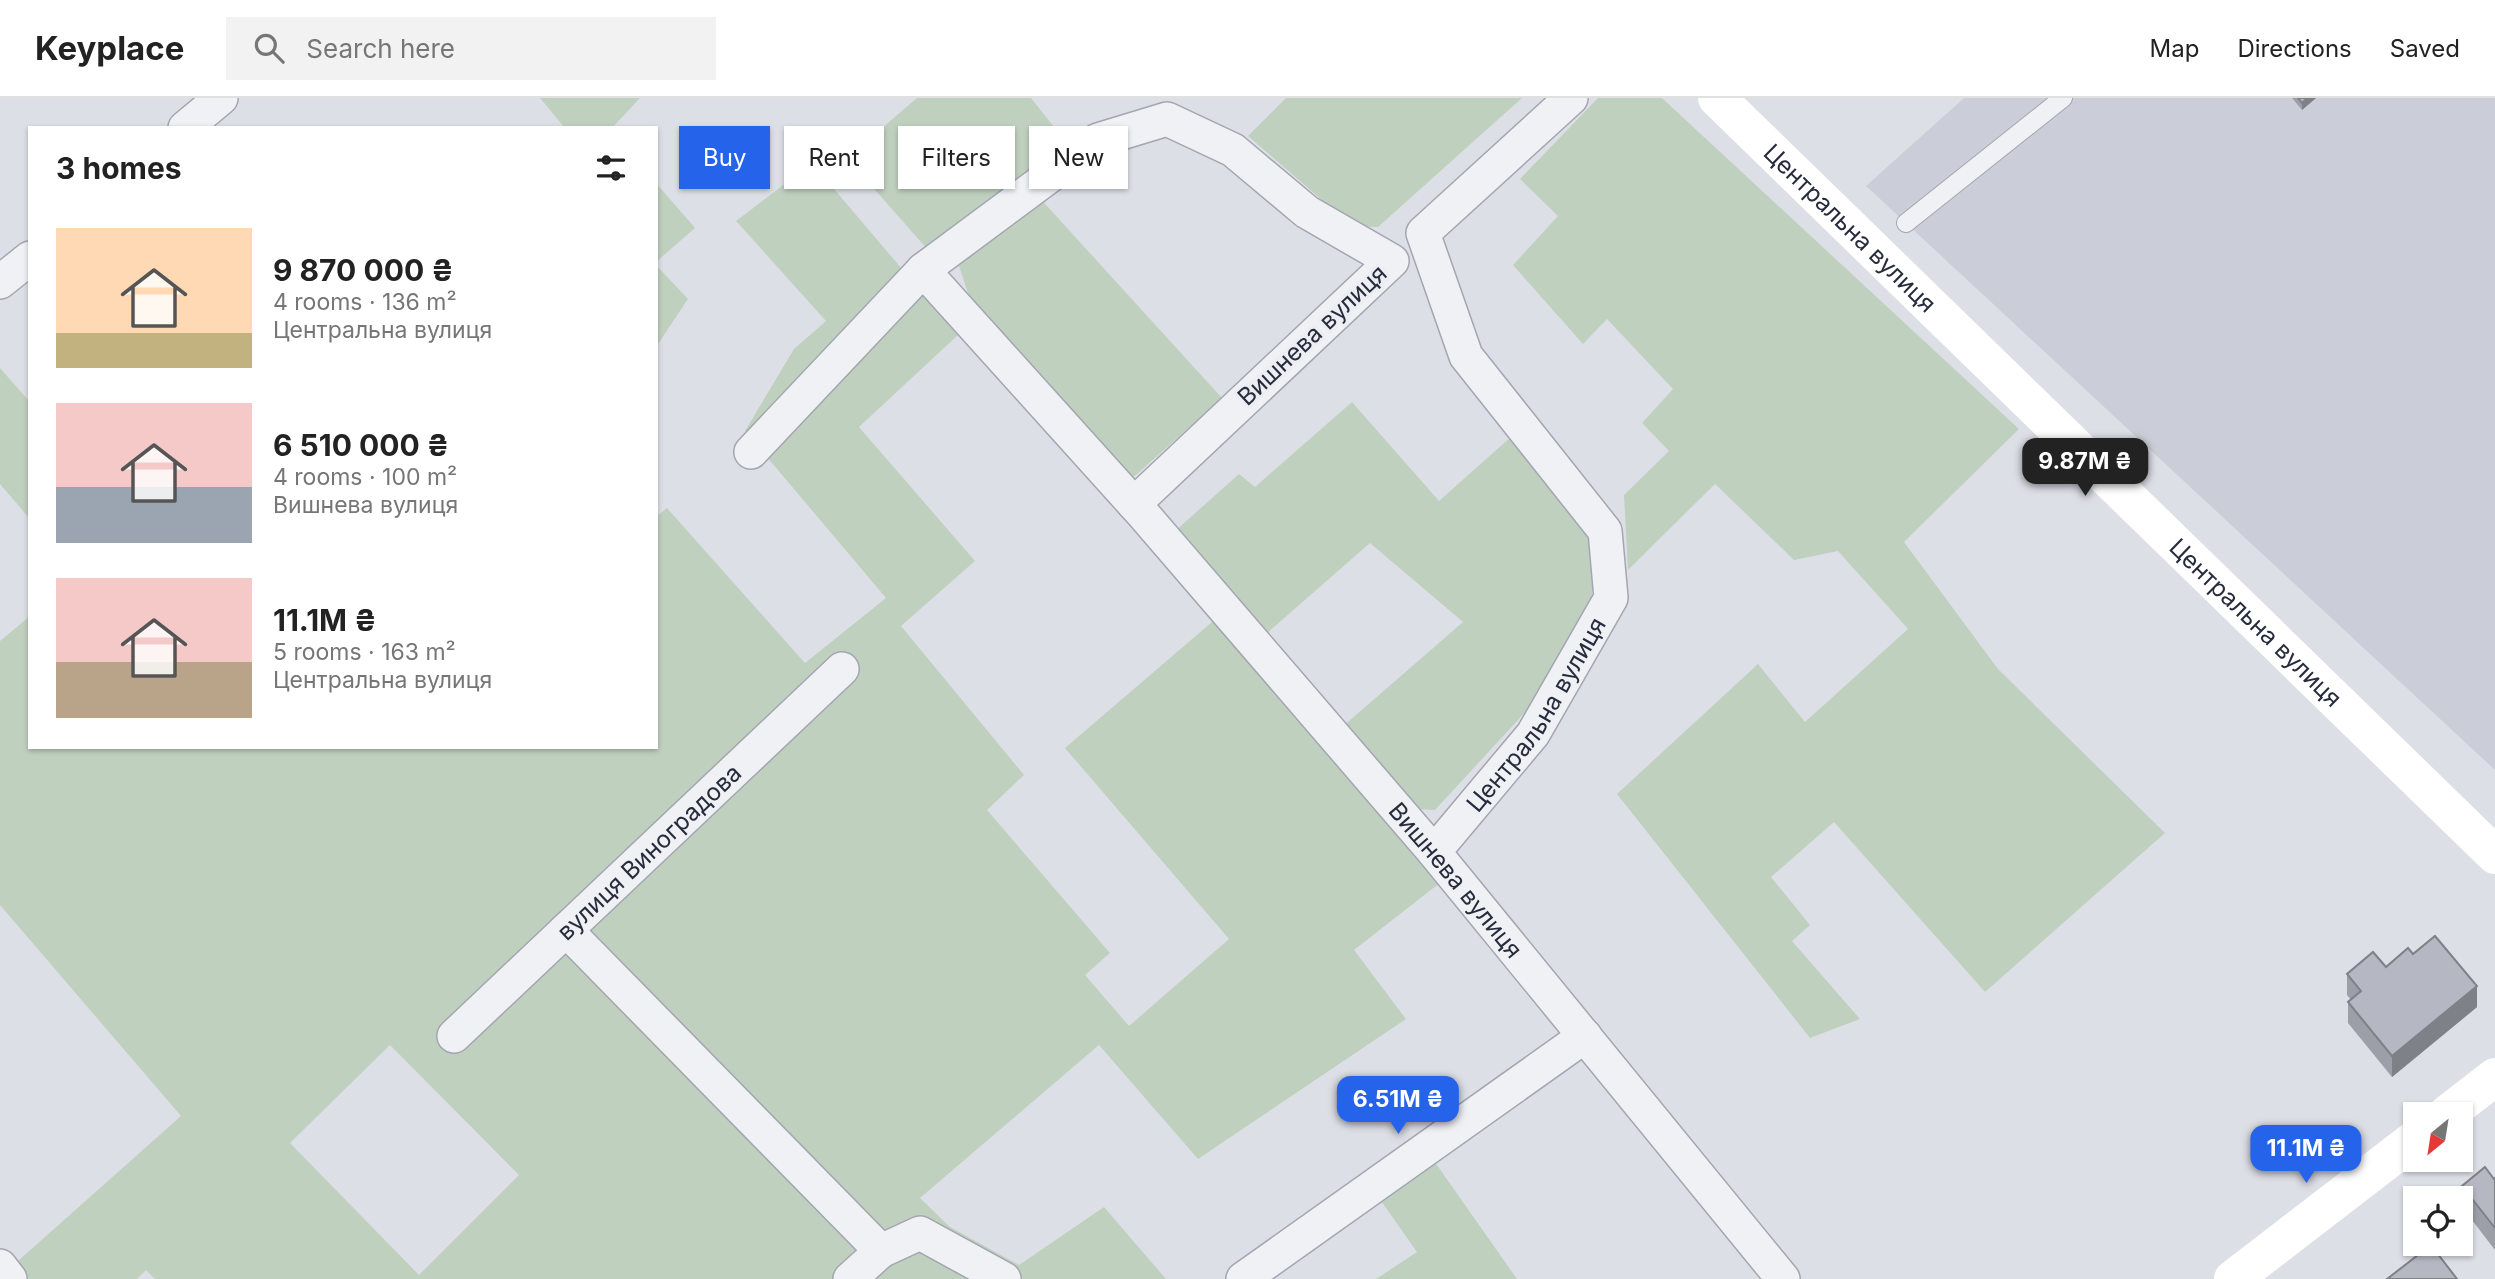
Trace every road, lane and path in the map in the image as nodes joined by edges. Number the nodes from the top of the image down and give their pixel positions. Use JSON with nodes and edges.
{"nodes":[{"id":1,"x":221,"y":98,"type":"edge"},
{"id":2,"x":1572,"y":98,"type":"edge"},
{"id":3,"x":1717,"y":98,"type":"edge"},
{"id":4,"x":2063,"y":98,"type":"edge"},
{"id":5,"x":187,"y":126,"type":"edge"},
{"id":6,"x":1906,"y":223,"type":"dead end"},
{"id":7,"x":1423,"y":233,"type":"junction"},
{"id":8,"x":28,"y":260,"type":"edge"},
{"id":9,"x":1392,"y":261,"type":"junction"},
{"id":10,"x":923,"y":270,"type":"junction"},
{"id":11,"x":0,"y":282,"type":"edge"},
{"id":12,"x":751,"y":452,"type":"dead end"},
{"id":13,"x":1134,"y":504,"type":"junction"},
{"id":14,"x":842,"y":669,"type":"dead end"},
{"id":15,"x":1434,"y":852,"type":"junction"},
{"id":16,"x":2495,"y":855,"type":"edge"},
{"id":17,"x":566,"y":930,"type":"junction"},
{"id":18,"x":454,"y":1036,"type":"dead end"},
{"id":19,"x":1585,"y":1036,"type":"junction"},
{"id":20,"x":2495,"y":1077,"type":"edge"},
{"id":21,"x":2463,"y":1102,"type":"edge"},
{"id":22,"x":2403,"y":1148,"type":"edge"},
{"id":23,"x":881,"y":1251,"type":"junction"},
{"id":24,"x":0,"y":1266,"type":"edge"},
{"id":25,"x":10,"y":1279,"type":"edge"},
{"id":26,"x":850,"y":1279,"type":"edge"},
{"id":27,"x":1004,"y":1279,"type":"edge"},
{"id":28,"x":1243,"y":1279,"type":"edge"},
{"id":29,"x":1783,"y":1279,"type":"edge"},
{"id":30,"x":2233,"y":1279,"type":"edge"}],
"edges":[{"from":1,"to":5,"type":"street"},
{"from":2,"to":7,"type":"street"},
{"from":3,"to":16,"type":"main road","name":"Центральна вулиця"},
{"from":4,"to":6,"type":"lane"},
{"from":7,"to":9,"type":"street"},
{"from":7,"to":15,"type":"street","name":"Центральна вулиця"},
{"from":8,"to":11,"type":"street"},
{"from":9,"to":10,"type":"street","name":"Вишнева вулиця"},
{"from":9,"to":13,"type":"street","name":"Вишнева вулиця"},
{"from":10,"to":12,"type":"street","name":"Вишнева вулиця"},
{"from":10,"to":13,"type":"street","name":"Вишнева вулиця"},
{"from":13,"to":15,"type":"street","name":"Вишнева вулиця"},
{"from":14,"to":17,"type":"street","name":"вулиця Виноградова"},
{"from":15,"to":19,"type":"street","name":"Вишнева вулиця"},
{"from":17,"to":18,"type":"street","name":"вулиця Виноградова"},
{"from":17,"to":23,"type":"street"},
{"from":19,"to":28,"type":"street"},
{"from":19,"to":29,"type":"street","name":"Вишнева вулиця"},
{"from":20,"to":21,"type":"main road"},
{"from":22,"to":30,"type":"main road"},
{"from":23,"to":26,"type":"street"},
{"from":23,"to":27,"type":"street"},
{"from":24,"to":25,"type":"street"}]}
